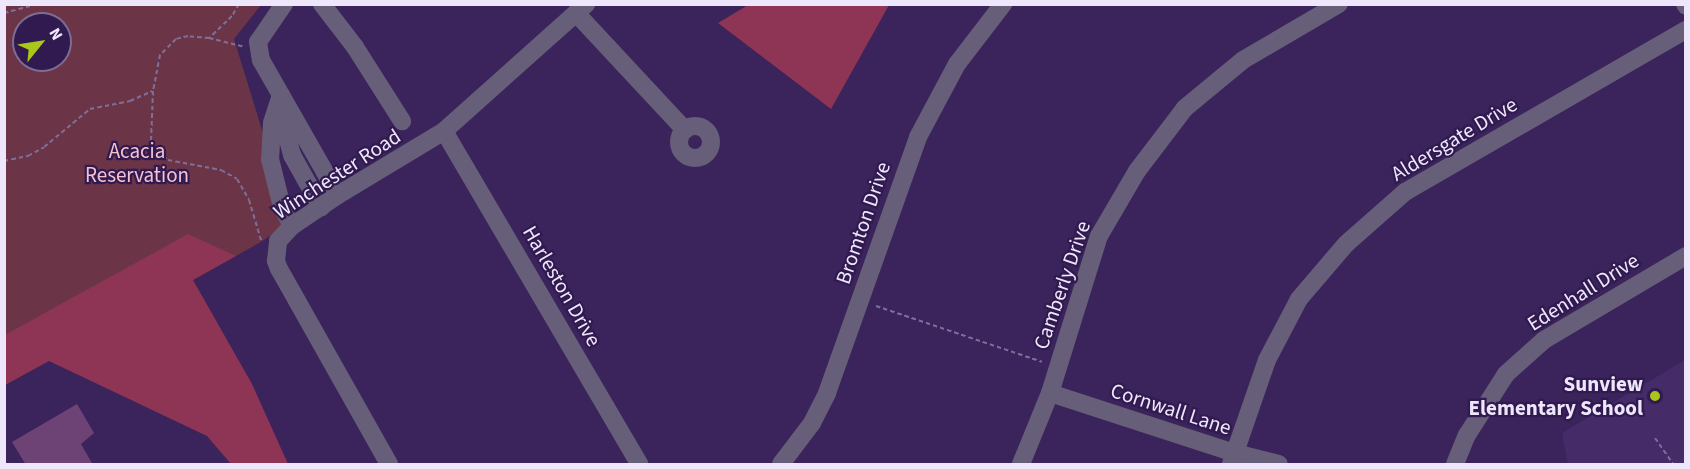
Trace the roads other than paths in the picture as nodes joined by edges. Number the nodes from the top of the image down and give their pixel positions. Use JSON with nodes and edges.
{"nodes":[{"id":1,"x":284,"y":4,"type":"edge"},
{"id":2,"x":322,"y":4,"type":"edge"},
{"id":3,"x":1003,"y":4,"type":"edge"},
{"id":4,"x":1339,"y":4,"type":"edge"},
{"id":5,"x":581,"y":9,"type":"edge"},
{"id":6,"x":1686,"y":30,"type":"edge"},
{"id":7,"x":284,"y":102,"type":"junction"},
{"id":8,"x":402,"y":121,"type":"dead end"},
{"id":9,"x":685,"y":130,"type":"dead end"},
{"id":10,"x":444,"y":131,"type":"junction"},
{"id":11,"x":338,"y":195,"type":"junction"},
{"id":12,"x":321,"y":207,"type":"junction"},
{"id":13,"x":292,"y":226,"type":"junction"},
{"id":14,"x":1686,"y":256,"type":"edge"},
{"id":15,"x":1050,"y":393,"type":"junction"},
{"id":16,"x":1233,"y":459,"type":"edge"},
{"id":17,"x":389,"y":465,"type":"edge"},
{"id":18,"x":639,"y":465,"type":"edge"},
{"id":19,"x":781,"y":465,"type":"edge"},
{"id":20,"x":1021,"y":465,"type":"edge"},
{"id":21,"x":1279,"y":465,"type":"edge"},
{"id":22,"x":1455,"y":465,"type":"edge"}],
"edges":[{"from":1,"to":7,"type":"street"},
{"from":2,"to":8,"type":"street"},
{"from":3,"to":19,"type":"street","name":"Bromton Drive"},
{"from":4,"to":15,"type":"street","name":"Camberly Drive"},
{"from":5,"to":9,"type":"street"},
{"from":5,"to":10,"type":"street","name":"Winchester Road"},
{"from":6,"to":16,"type":"street","name":"Aldersgate Drive"},
{"from":7,"to":11,"type":"street"},
{"from":7,"to":12,"type":"street"},
{"from":7,"to":13,"type":"street"},
{"from":10,"to":11,"type":"street","name":"Winchester Road"},
{"from":10,"to":18,"type":"street","name":"Harleston Drive"},
{"from":11,"to":12,"type":"street","name":"Winchester Road"},
{"from":12,"to":13,"type":"street","name":"Winchester Road"},
{"from":13,"to":17,"type":"street","name":"Winchester Road"},
{"from":14,"to":22,"type":"street","name":"Edenhall Drive"},
{"from":15,"to":16,"type":"street","name":"Cornwall Lane"},
{"from":15,"to":20,"type":"street","name":"Camberly Drive"},
{"from":16,"to":21,"type":"street","name":"Cornwall Lane"}]}
